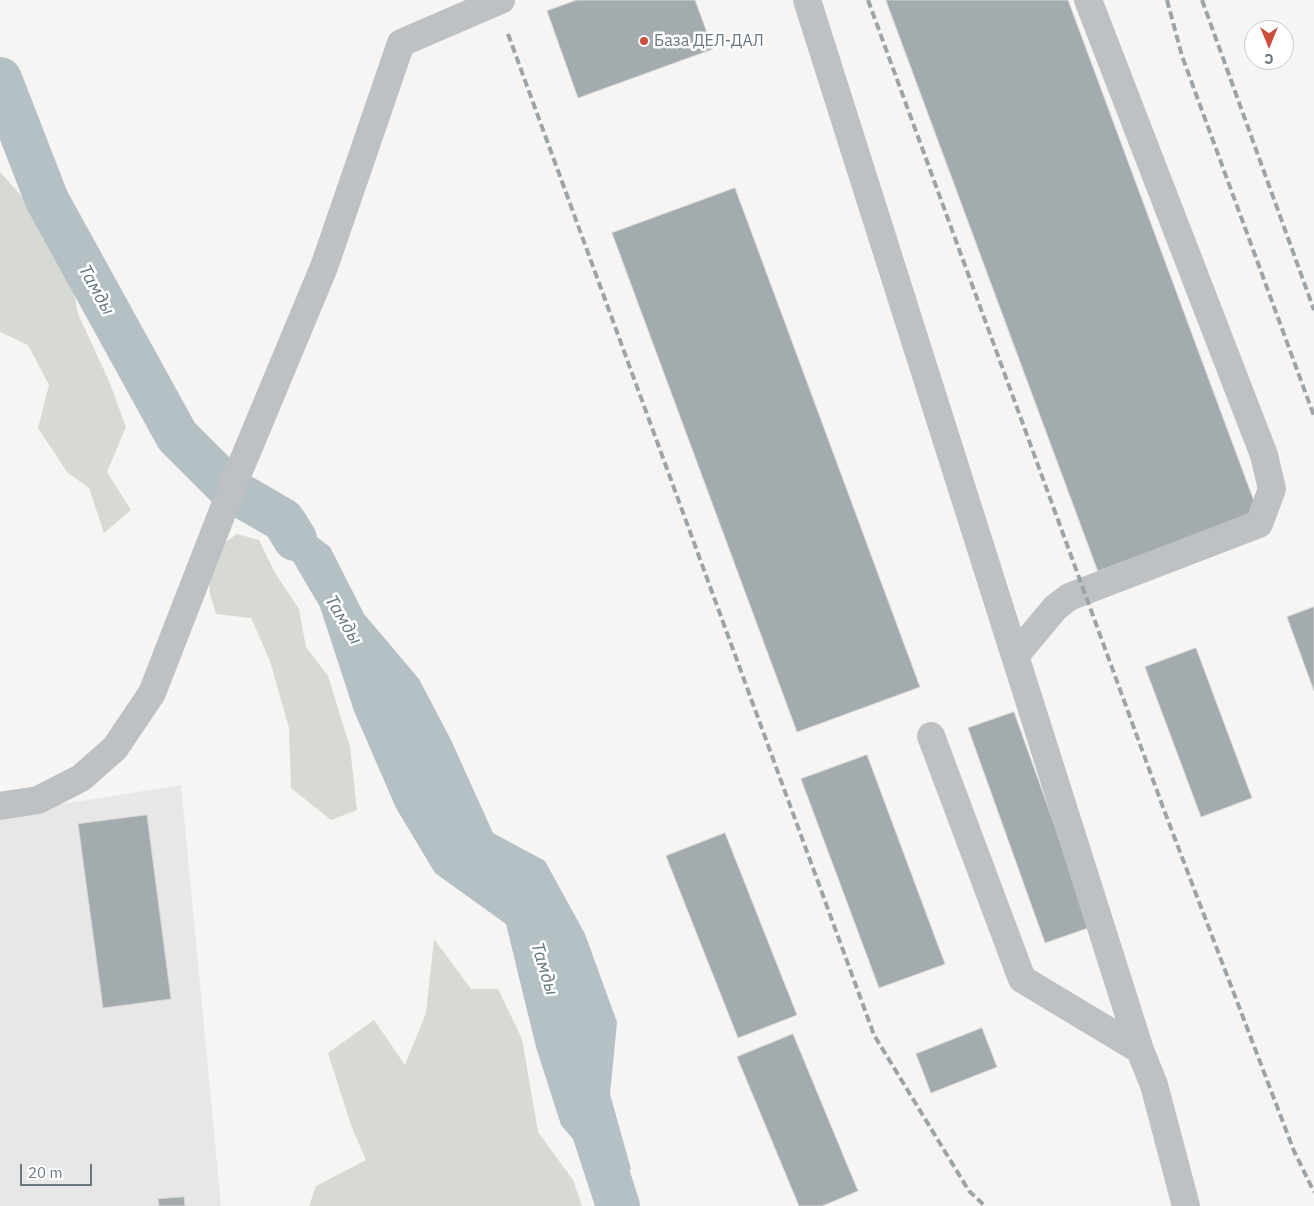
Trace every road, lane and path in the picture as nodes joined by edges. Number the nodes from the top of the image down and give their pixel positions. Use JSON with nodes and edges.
{"nodes":[{"id":1,"x":501,"y":0,"type":"edge"},
{"id":2,"x":807,"y":0,"type":"edge"},
{"id":3,"x":1088,"y":0,"type":"edge"},
{"id":4,"x":1015,"y":656,"type":"junction"},
{"id":5,"x":931,"y":736,"type":"dead end"},
{"id":6,"x":0,"y":806,"type":"edge"},
{"id":7,"x":1140,"y":1050,"type":"junction"},
{"id":8,"x":1186,"y":1206,"type":"edge"}],
"edges":[{"from":1,"to":6,"type":"lane"},
{"from":2,"to":4,"type":"lane"},
{"from":3,"to":4,"type":"lane"},
{"from":4,"to":7,"type":"lane"},
{"from":5,"to":7,"type":"lane"},
{"from":7,"to":8,"type":"lane"}]}
